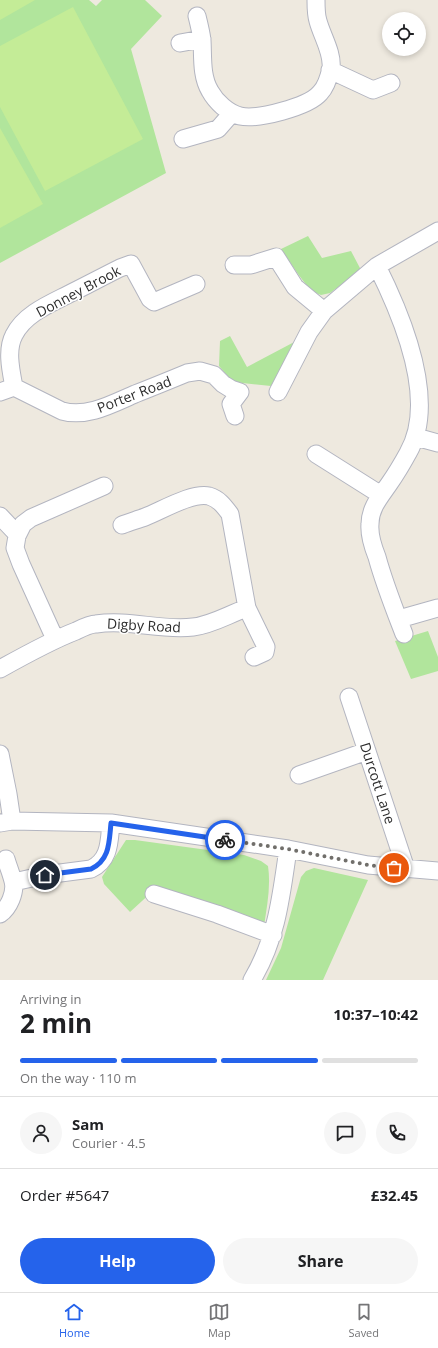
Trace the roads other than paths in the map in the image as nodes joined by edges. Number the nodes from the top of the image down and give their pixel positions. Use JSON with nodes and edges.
{"nodes":[{"id":1,"x":316,"y":0,"type":"edge"},
{"id":2,"x":197,"y":16,"type":"dead end"},
{"id":3,"x":202,"y":39,"type":"junction"},
{"id":4,"x":180,"y":43,"type":"dead end"},
{"id":5,"x":330,"y":70,"type":"junction"},
{"id":6,"x":391,"y":82,"type":"dead end"},
{"id":7,"x":232,"y":113,"type":"junction"},
{"id":8,"x":183,"y":139,"type":"dead end"},
{"id":9,"x":438,"y":231,"type":"edge"},
{"id":10,"x":234,"y":265,"type":"dead end"},
{"id":11,"x":377,"y":266,"type":"junction"},
{"id":12,"x":196,"y":284,"type":"dead end"},
{"id":13,"x":324,"y":311,"type":"junction"},
{"id":14,"x":7,"y":390,"type":"edge"},
{"id":15,"x":278,"y":392,"type":"dead end"},
{"id":16,"x":235,"y":416,"type":"dead end"},
{"id":17,"x":416,"y":437,"type":"junction"},
{"id":18,"x":438,"y":443,"type":"edge"},
{"id":19,"x":316,"y":454,"type":"dead end"},
{"id":20,"x":104,"y":486,"type":"dead end"},
{"id":21,"x":381,"y":496,"type":"junction"},
{"id":22,"x":0,"y":516,"type":"edge"},
{"id":23,"x":122,"y":525,"type":"dead end"},
{"id":24,"x":17,"y":534,"type":"junction"},
{"id":25,"x":247,"y":608,"type":"junction"},
{"id":26,"x":438,"y":608,"type":"edge"},
{"id":27,"x":55,"y":639,"type":"junction"},
{"id":28,"x":254,"y":657,"type":"dead end"},
{"id":29,"x":0,"y":669,"type":"edge"},
{"id":30,"x":349,"y":697,"type":"dead end"},
{"id":31,"x":367,"y":751,"type":"junction"},
{"id":32,"x":0,"y":754,"type":"edge"},
{"id":33,"x":299,"y":776,"type":"dead end"},
{"id":34,"x":6,"y":822,"type":"edge"},
{"id":35,"x":111,"y":823,"type":"junction"},
{"id":36,"x":288,"y":849,"type":"junction"},
{"id":37,"x":6,"y":860,"type":"dead end"},
{"id":38,"x":406,"y":869,"type":"junction"},
{"id":39,"x":438,"y":871,"type":"edge"},
{"id":40,"x":14,"y":882,"type":"junction"},
{"id":41,"x":154,"y":894,"type":"dead end"},
{"id":42,"x":0,"y":914,"type":"edge"},
{"id":43,"x":273,"y":935,"type":"junction"},
{"id":44,"x":252,"y":980,"type":"edge"}],
"edges":[{"from":1,"to":5,"type":"street"},
{"from":2,"to":3,"type":"street"},
{"from":3,"to":4,"type":"street"},
{"from":3,"to":7,"type":"street"},
{"from":5,"to":6,"type":"street"},
{"from":5,"to":7,"type":"street"},
{"from":7,"to":8,"type":"street"},
{"from":9,"to":11,"type":"street"},
{"from":10,"to":13,"type":"street"},
{"from":11,"to":13,"type":"street"},
{"from":11,"to":17,"type":"street"},
{"from":12,"to":14,"type":"street","name":"Donney Brook"},
{"from":13,"to":15,"type":"street"},
{"from":14,"to":16,"type":"street","name":"Porter Road"},
{"from":17,"to":18,"type":"street"},
{"from":17,"to":21,"type":"street"},
{"from":19,"to":21,"type":"street"},
{"from":20,"to":24,"type":"street"},
{"from":21,"to":26,"type":"street"},
{"from":22,"to":24,"type":"street"},
{"from":23,"to":25,"type":"street"},
{"from":24,"to":27,"type":"street"},
{"from":25,"to":27,"type":"street","name":"Digby Road"},
{"from":25,"to":28,"type":"street"},
{"from":27,"to":29,"type":"street","name":"Digby Road"},
{"from":30,"to":31,"type":"street","name":"Durcott Lane"},
{"from":31,"to":33,"type":"street"},
{"from":31,"to":38,"type":"street","name":"Durcott Lane"},
{"from":32,"to":34,"type":"street"},
{"from":34,"to":35,"type":"street"},
{"from":35,"to":36,"type":"street"},
{"from":35,"to":40,"type":"street"},
{"from":36,"to":38,"type":"street"},
{"from":36,"to":43,"type":"street"},
{"from":37,"to":40,"type":"street"},
{"from":38,"to":39,"type":"street"},
{"from":40,"to":42,"type":"street"},
{"from":41,"to":43,"type":"street"},
{"from":43,"to":44,"type":"street"}]}
